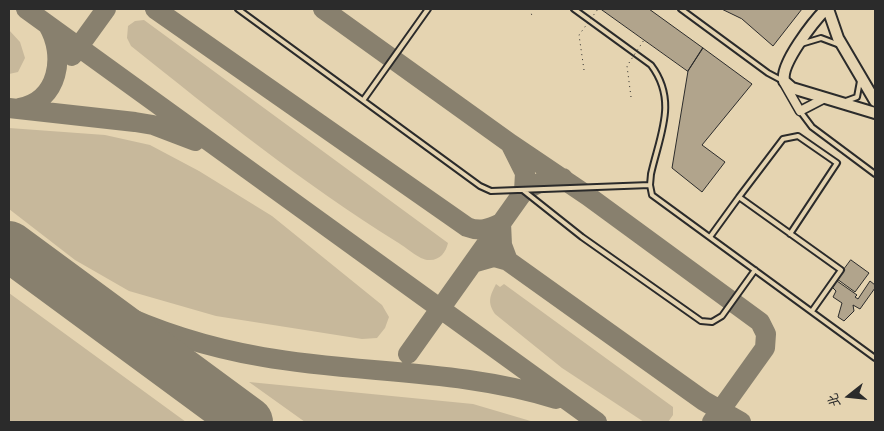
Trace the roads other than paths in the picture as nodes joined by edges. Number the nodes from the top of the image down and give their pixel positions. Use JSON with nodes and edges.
{"nodes":[{"id":1,"x":238,"y":9,"type":"edge"},
{"id":2,"x":428,"y":9,"type":"edge"},
{"id":3,"x":574,"y":9,"type":"edge"},
{"id":4,"x":681,"y":9,"type":"edge"},
{"id":5,"x":827,"y":9,"type":"edge"},
{"id":6,"x":688,"y":11,"type":"edge"},
{"id":7,"x":798,"y":46,"type":"junction"},
{"id":8,"x":844,"y":47,"type":"junction"},
{"id":9,"x":861,"y":78,"type":"junction"},
{"id":10,"x":784,"y":81,"type":"junction"},
{"id":11,"x":827,"y":98,"type":"junction"},
{"id":12,"x":364,"y":99,"type":"junction"},
{"id":13,"x":875,"y":101,"type":"edge"},
{"id":14,"x":800,"y":111,"type":"junction"},
{"id":15,"x":875,"y":114,"type":"edge"},
{"id":16,"x":875,"y":174,"type":"edge"},
{"id":17,"x":650,"y":185,"type":"junction"},
{"id":18,"x":524,"y":191,"type":"junction"},
{"id":19,"x":739,"y":198,"type":"junction"},
{"id":20,"x":790,"y":234,"type":"junction"},
{"id":21,"x":710,"y":237,"type":"junction"},
{"id":22,"x":755,"y":270,"type":"junction"},
{"id":23,"x":812,"y":312,"type":"junction"},
{"id":24,"x":875,"y":358,"type":"edge"}],
"edges":[{"from":1,"to":12,"type":"lane"},
{"from":2,"to":12,"type":"lane"},
{"from":3,"to":17,"type":"lane"},
{"from":4,"to":6,"type":"lane"},
{"from":5,"to":7,"type":"main road"},
{"from":5,"to":8,"type":"main road"},
{"from":6,"to":10,"type":"lane"},
{"from":7,"to":8,"type":"lane"},
{"from":7,"to":10,"type":"main road"},
{"from":8,"to":9,"type":"main road"},
{"from":9,"to":11,"type":"lane"},
{"from":9,"to":13,"type":"main road"},
{"from":10,"to":11,"type":"main road"},
{"from":10,"to":14,"type":"street"},
{"from":11,"to":14,"type":"street"},
{"from":11,"to":15,"type":"main road"},
{"from":12,"to":18,"type":"lane"},
{"from":14,"to":16,"type":"lane"},
{"from":17,"to":18,"type":"lane"},
{"from":17,"to":21,"type":"lane"},
{"from":18,"to":22,"type":"lane"},
{"from":19,"to":20,"type":"lane"},
{"from":19,"to":20,"type":"lane"},
{"from":19,"to":21,"type":"lane"},
{"from":20,"to":23,"type":"lane"},
{"from":21,"to":22,"type":"lane"},
{"from":22,"to":23,"type":"lane"},
{"from":23,"to":24,"type":"lane"}]}
